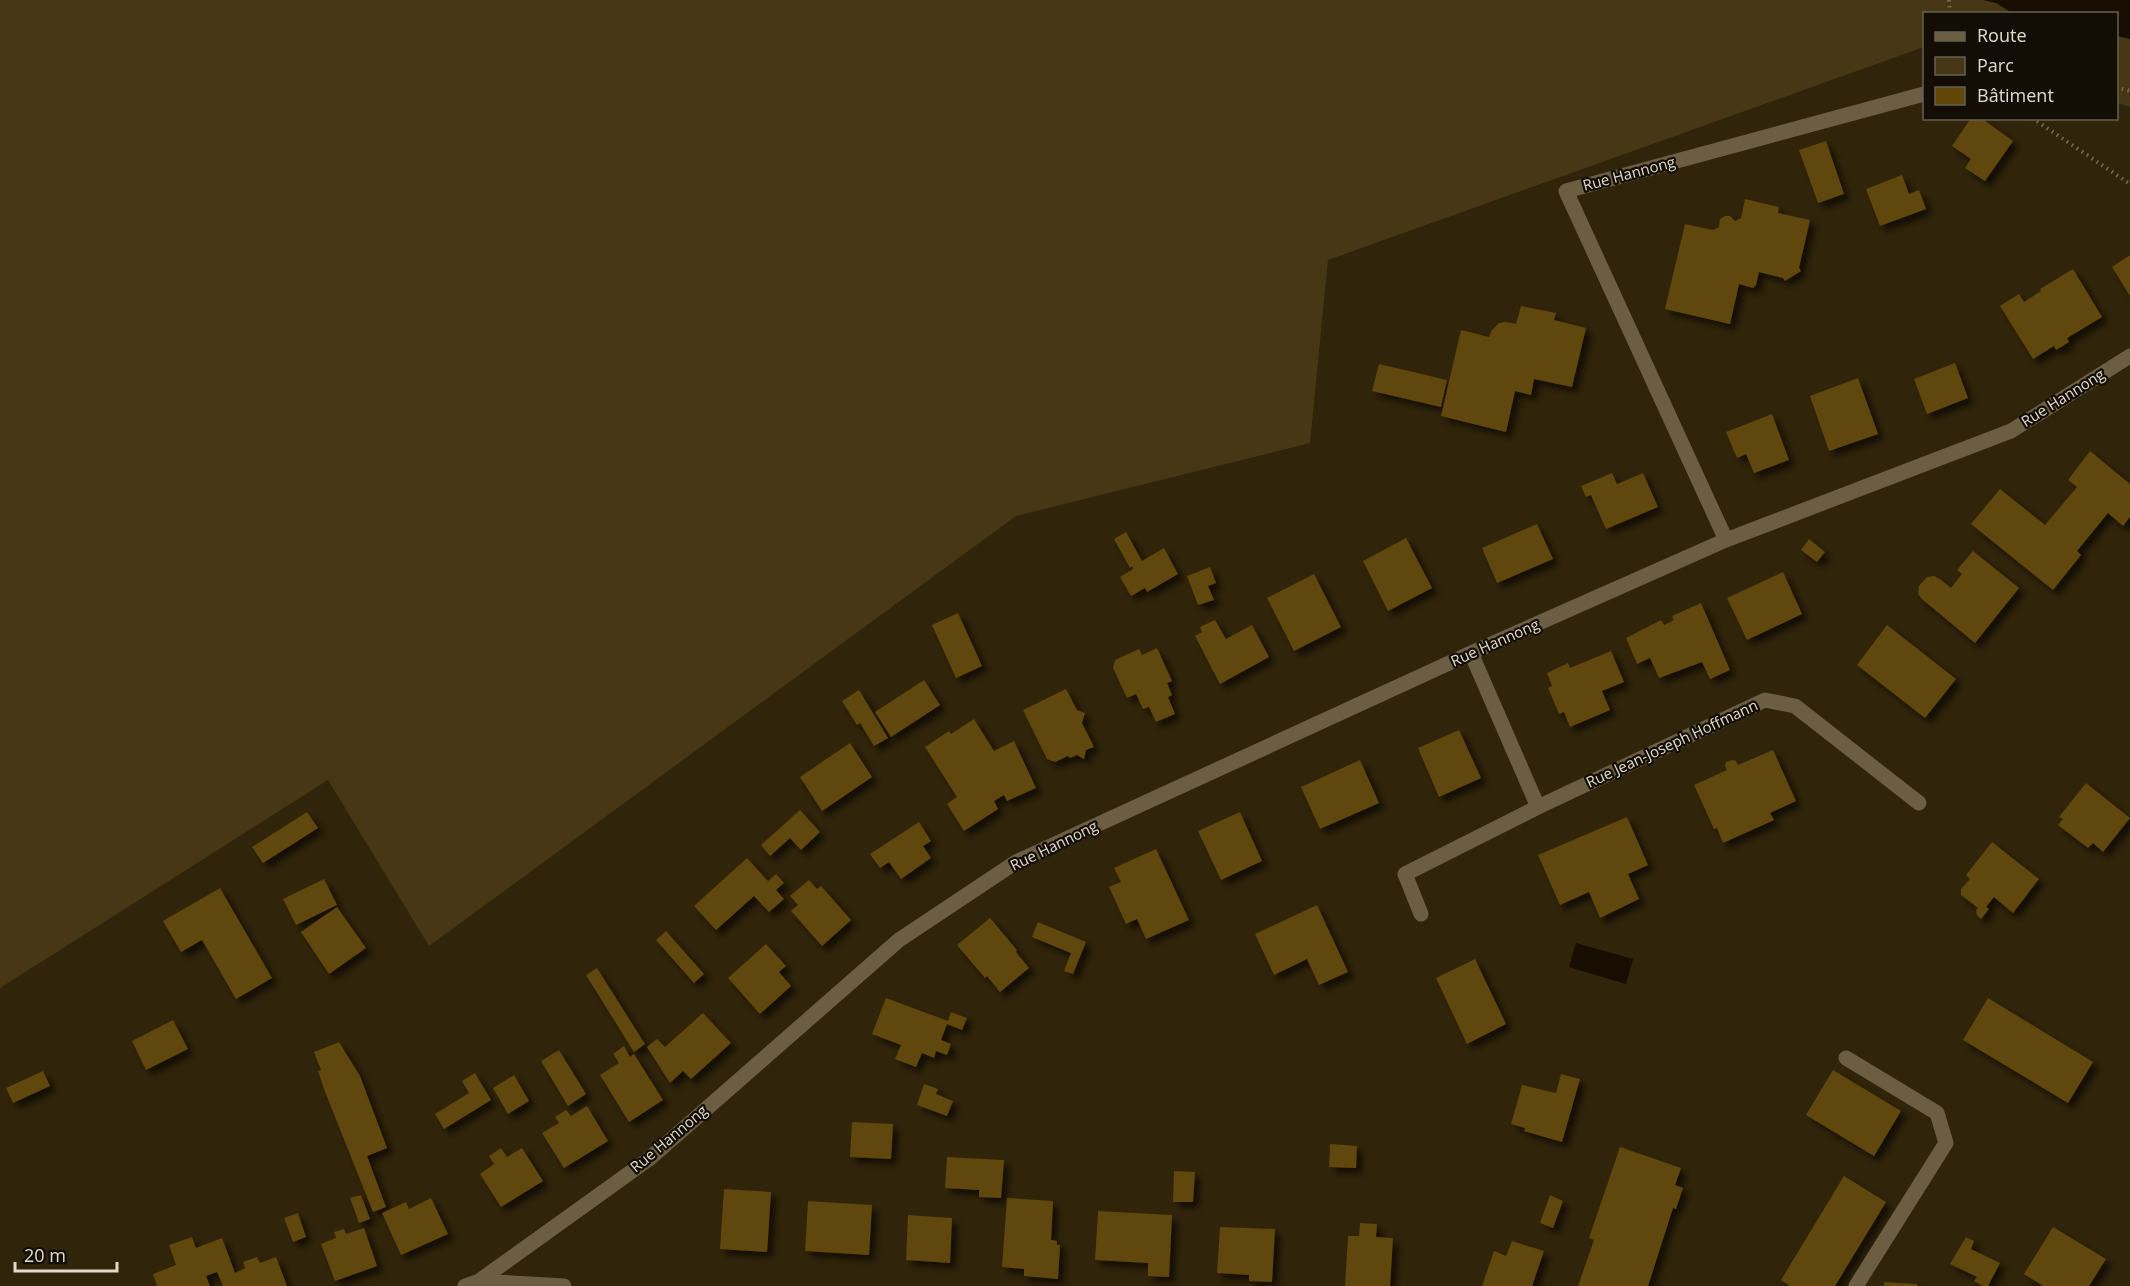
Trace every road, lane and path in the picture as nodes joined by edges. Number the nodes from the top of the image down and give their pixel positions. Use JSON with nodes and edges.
{"nodes":[{"id":1,"x":1923,"y":94,"type":"edge"},
{"id":2,"x":2035,"y":120,"type":"edge"},
{"id":3,"x":2130,"y":183,"type":"edge"},
{"id":4,"x":2130,"y":356,"type":"edge"},
{"id":5,"x":1726,"y":540,"type":"junction"},
{"id":6,"x":1471,"y":653,"type":"junction"},
{"id":7,"x":1919,"y":802,"type":"dead end"},
{"id":8,"x":1538,"y":807,"type":"junction"},
{"id":9,"x":1421,"y":914,"type":"dead end"},
{"id":10,"x":1846,"y":1058,"type":"dead end"},
{"id":11,"x":472,"y":1283,"type":"edge"},
{"id":12,"x":564,"y":1286,"type":"edge"},
{"id":13,"x":1856,"y":1286,"type":"edge"}],
"edges":[{"from":1,"to":5,"type":"street","name":"Rue Hannong"},
{"from":2,"to":3,"type":"path"},
{"from":4,"to":5,"type":"street","name":"Rue Hannong"},
{"from":5,"to":6,"type":"street","name":"Rue Hannong"},
{"from":6,"to":8,"type":"street"},
{"from":6,"to":11,"type":"street","name":"Rue Hannong"},
{"from":7,"to":8,"type":"street","name":"Rue Jean-Joseph Hoffmann"},
{"from":8,"to":9,"type":"street","name":"Rue Jean-Joseph Hoffmann"},
{"from":10,"to":13,"type":"street"},
{"from":11,"to":12,"type":"street"}]}
